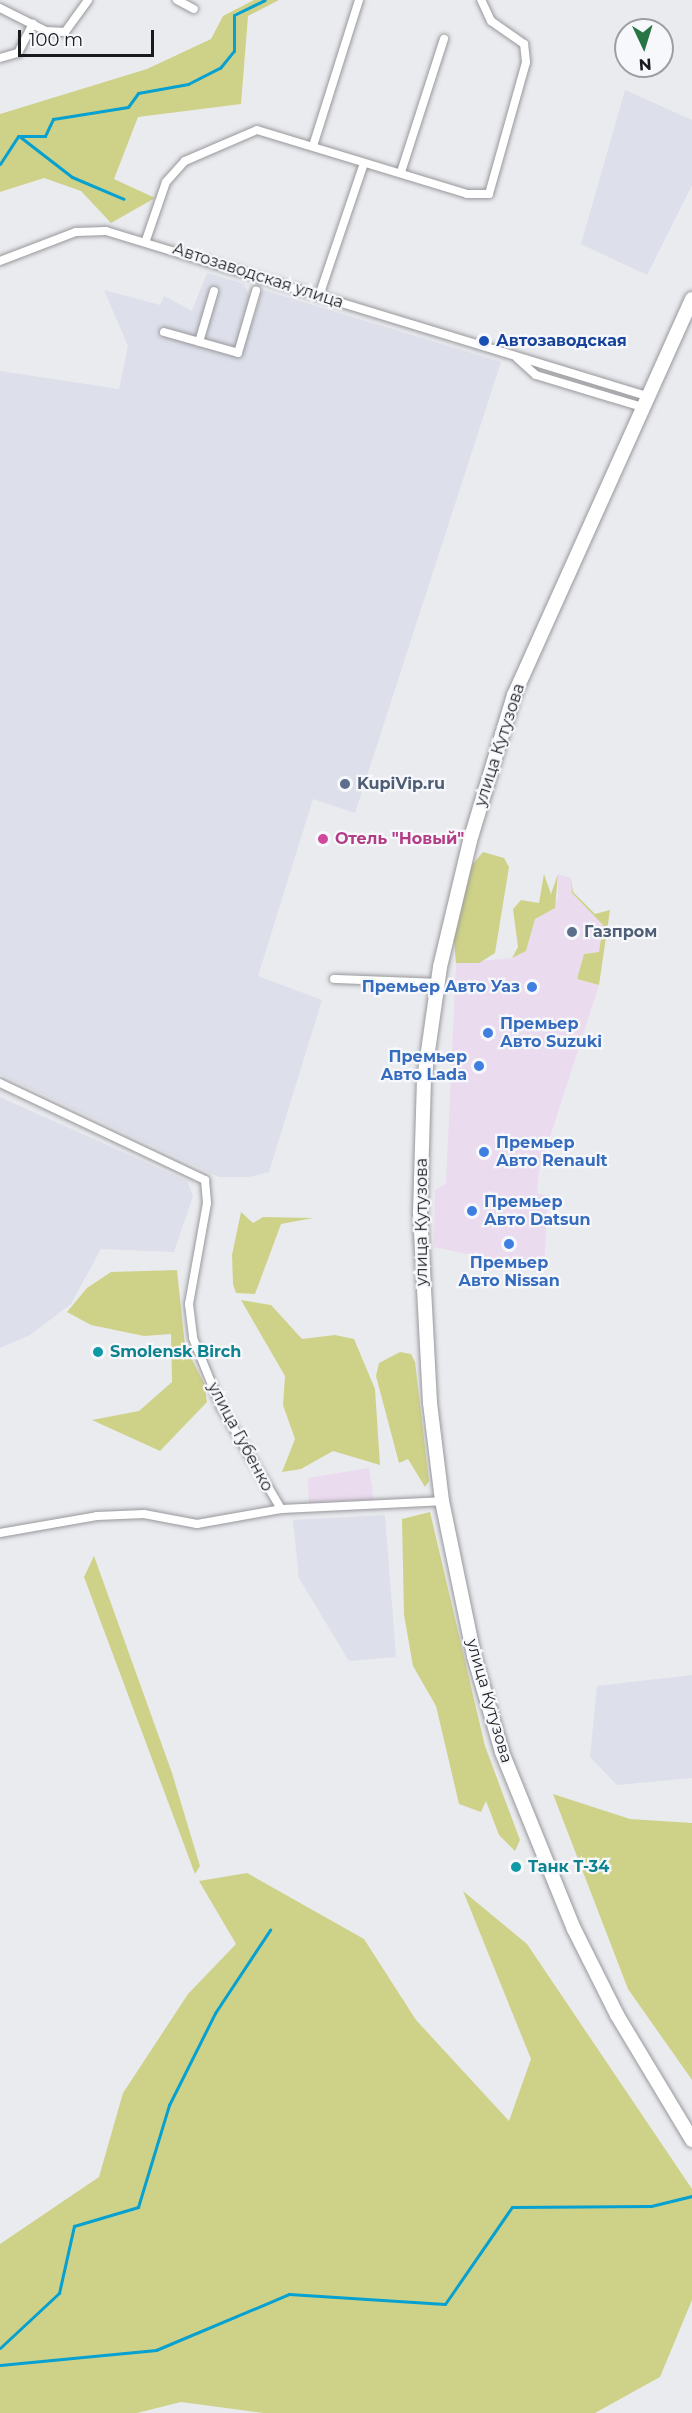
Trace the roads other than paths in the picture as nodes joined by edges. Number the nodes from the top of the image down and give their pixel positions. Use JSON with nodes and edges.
{"nodes":[{"id":1,"x":88,"y":0,"type":"edge"},
{"id":2,"x":177,"y":0,"type":"edge"},
{"id":3,"x":359,"y":0,"type":"edge"},
{"id":4,"x":481,"y":0,"type":"edge"},
{"id":5,"x":0,"y":8,"type":"edge"},
{"id":6,"x":194,"y":9,"type":"dead end"},
{"id":7,"x":33,"y":24,"type":"junction"},
{"id":8,"x":444,"y":39,"type":"dead end"},
{"id":9,"x":0,"y":58,"type":"edge"},
{"id":10,"x":313,"y":146,"type":"junction"},
{"id":11,"x":364,"y":163,"type":"junction"},
{"id":12,"x":401,"y":172,"type":"junction"},
{"id":13,"x":146,"y":240,"type":"junction"},
{"id":14,"x":0,"y":261,"type":"edge"},
{"id":15,"x":214,"y":291,"type":"dead end"},
{"id":16,"x":256,"y":291,"type":"dead end"},
{"id":17,"x":319,"y":296,"type":"junction"},
{"id":18,"x":692,"y":299,"type":"edge"},
{"id":19,"x":164,"y":332,"type":"dead end"},
{"id":20,"x":199,"y":342,"type":"junction"},
{"id":21,"x":517,"y":358,"type":"junction"},
{"id":22,"x":648,"y":402,"type":"junction"},
{"id":23,"x":334,"y":980,"type":"dead end"},
{"id":24,"x":437,"y":983,"type":"junction"},
{"id":25,"x":0,"y":1083,"type":"edge"},
{"id":26,"x":442,"y":1501,"type":"junction"},
{"id":27,"x":281,"y":1509,"type":"junction"},
{"id":28,"x":0,"y":1533,"type":"edge"},
{"id":29,"x":692,"y":2140,"type":"edge"}],
"edges":[{"from":1,"to":7,"type":"street"},
{"from":2,"to":6,"type":"street"},
{"from":3,"to":10,"type":"street"},
{"from":4,"to":12,"type":"street"},
{"from":5,"to":7,"type":"street"},
{"from":7,"to":9,"type":"street"},
{"from":8,"to":12,"type":"street"},
{"from":10,"to":11,"type":"street"},
{"from":10,"to":13,"type":"street"},
{"from":11,"to":12,"type":"street"},
{"from":11,"to":17,"type":"street"},
{"from":13,"to":14,"type":"street","name":"Автозаводская улица"},
{"from":13,"to":17,"type":"street","name":"Автозаводская улица"},
{"from":15,"to":20,"type":"street"},
{"from":16,"to":20,"type":"street"},
{"from":17,"to":21,"type":"street","name":"Автозаводская улица"},
{"from":18,"to":22,"type":"main road","name":"улица Кутузова"},
{"from":19,"to":20,"type":"street"},
{"from":21,"to":22,"type":"street","name":"Автозаводская улица"},
{"from":21,"to":22,"type":"street","name":"Автозаводская улица"},
{"from":22,"to":24,"type":"main road","name":"улица Кутузова"},
{"from":23,"to":24,"type":"street"},
{"from":24,"to":26,"type":"main road","name":"улица Кутузова"},
{"from":25,"to":27,"type":"street","name":"улица Губенко"},
{"from":26,"to":27,"type":"street","name":"улица Губенко"},
{"from":26,"to":29,"type":"main road","name":"улица Кутузова"},
{"from":27,"to":28,"type":"street"}]}
